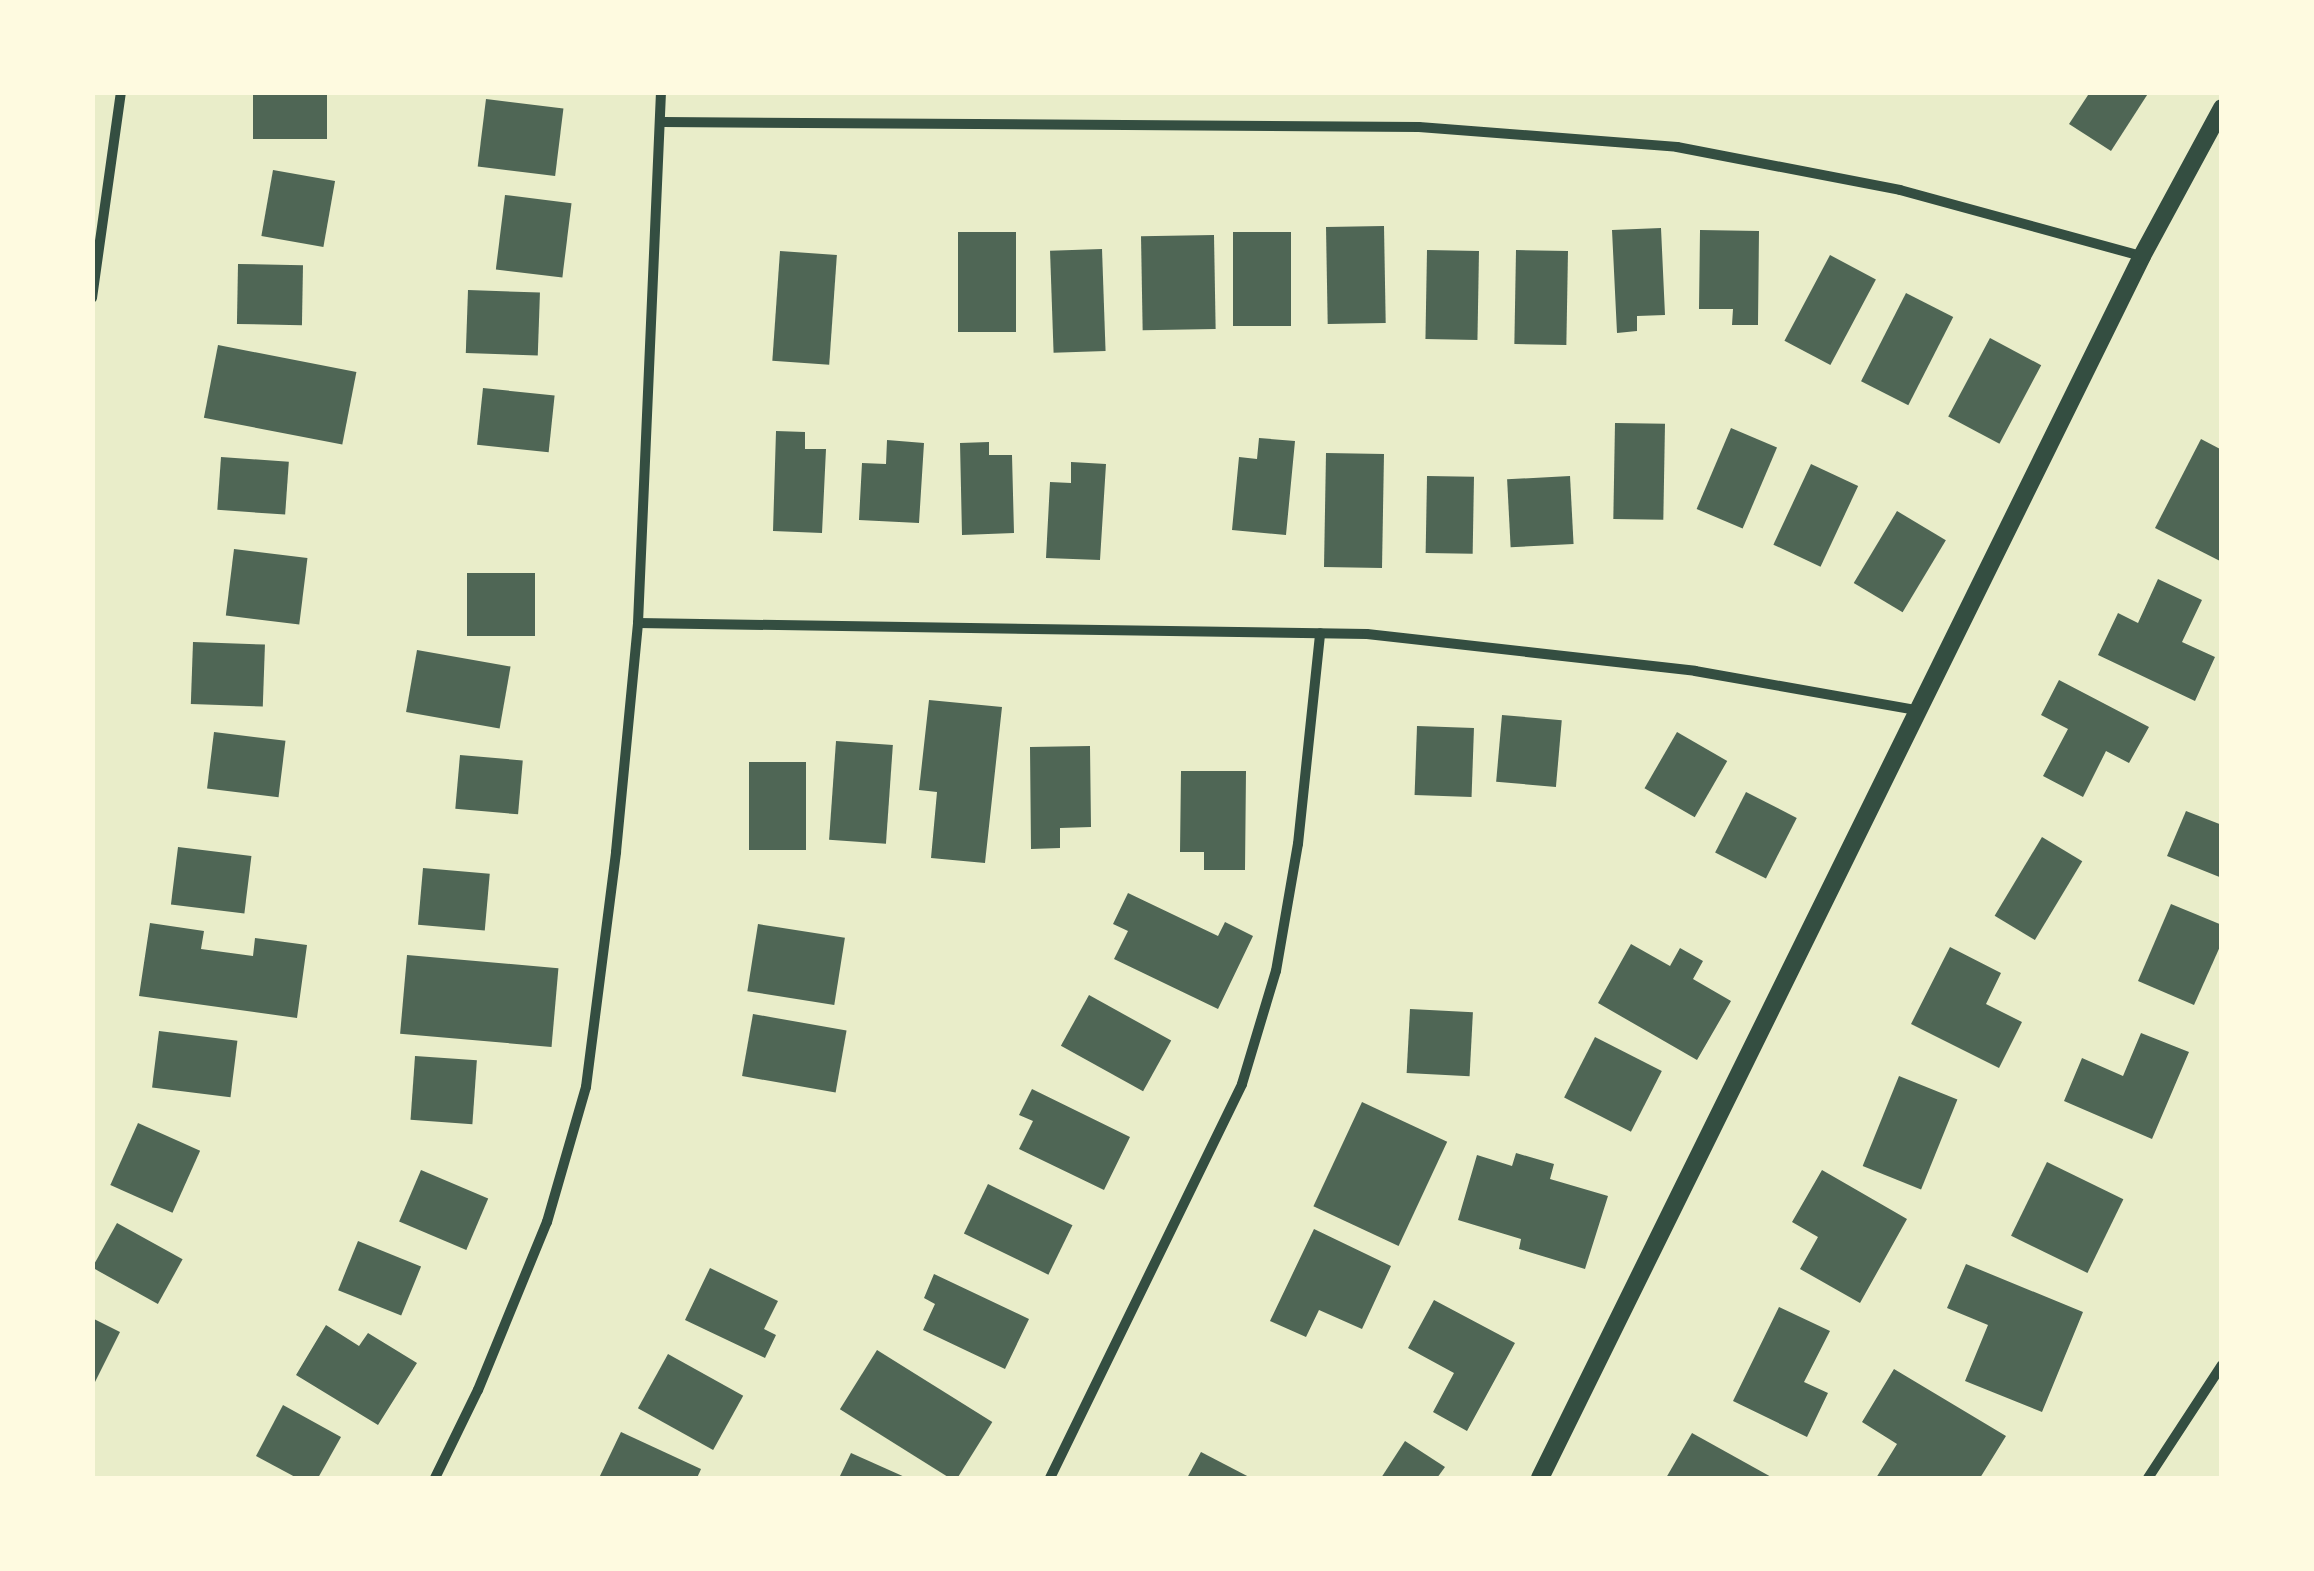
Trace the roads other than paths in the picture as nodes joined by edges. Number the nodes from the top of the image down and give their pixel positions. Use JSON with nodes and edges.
{"nodes":[{"id":1,"x":122,"y":92,"type":"edge"},
{"id":2,"x":662,"y":92,"type":"edge"},
{"id":3,"x":2222,"y":108,"type":"edge"},
{"id":4,"x":663,"y":122,"type":"junction"},
{"id":5,"x":2142,"y":256,"type":"junction"},
{"id":6,"x":92,"y":298,"type":"edge"},
{"id":7,"x":638,"y":623,"type":"junction"},
{"id":8,"x":1320,"y":633,"type":"junction"},
{"id":9,"x":1918,"y":710,"type":"junction"},
{"id":10,"x":2222,"y":1365,"type":"edge"},
{"id":11,"x":435,"y":1478,"type":"edge"},
{"id":12,"x":1050,"y":1478,"type":"edge"},
{"id":13,"x":1540,"y":1478,"type":"edge"},
{"id":14,"x":2148,"y":1478,"type":"edge"}],
"edges":[{"from":1,"to":6,"type":"street"},
{"from":2,"to":4,"type":"street"},
{"from":3,"to":5,"type":"street"},
{"from":4,"to":5,"type":"street"},
{"from":4,"to":7,"type":"street"},
{"from":5,"to":9,"type":"street"},
{"from":7,"to":8,"type":"street"},
{"from":7,"to":11,"type":"street"},
{"from":8,"to":9,"type":"street"},
{"from":8,"to":12,"type":"street"},
{"from":9,"to":13,"type":"street"},
{"from":10,"to":14,"type":"street"}]}
